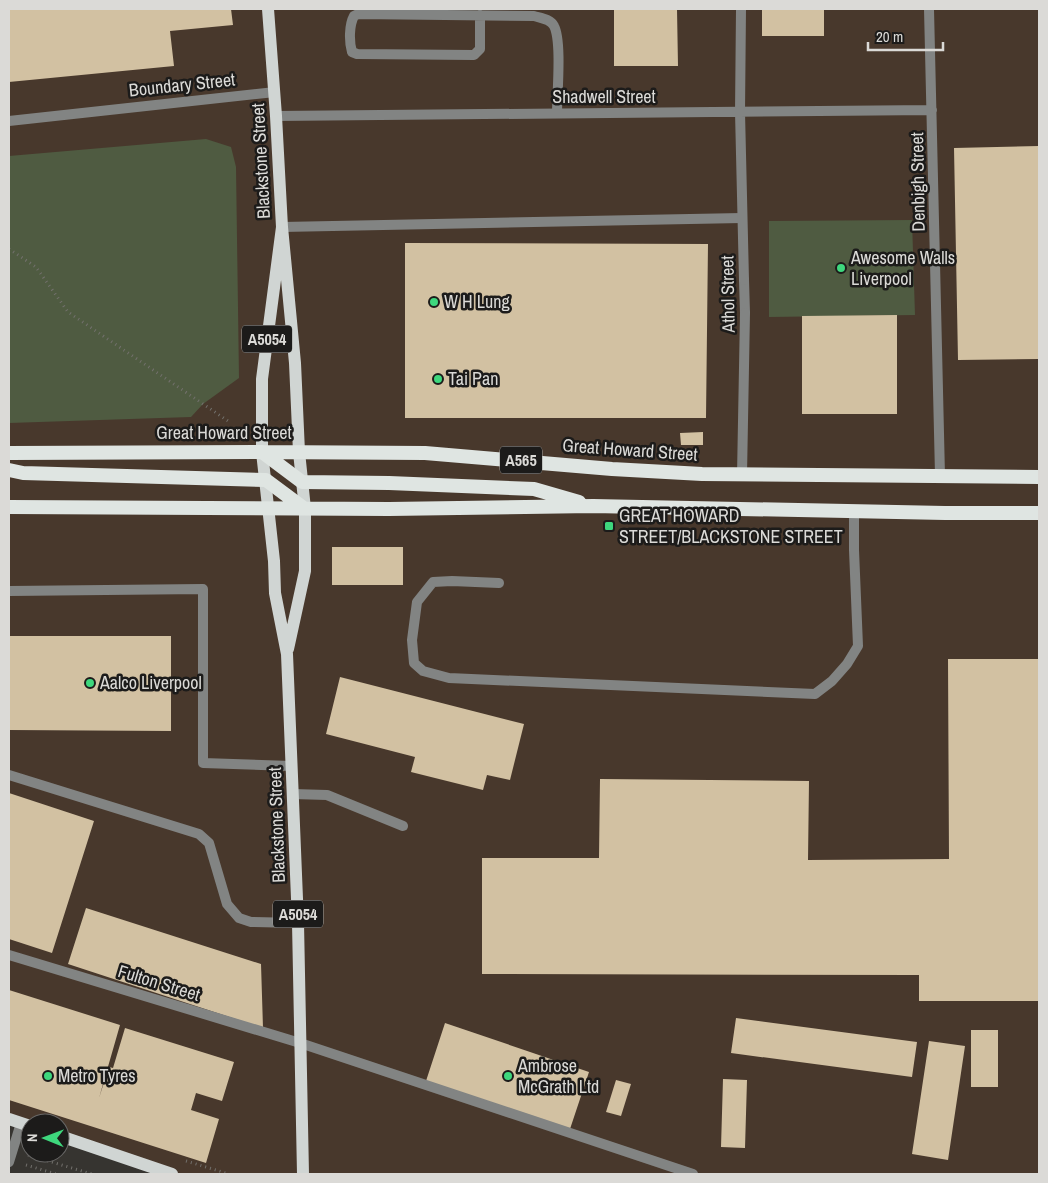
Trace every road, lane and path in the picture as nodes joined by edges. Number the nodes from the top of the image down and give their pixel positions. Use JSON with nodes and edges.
{"nodes":[{"id":1,"x":268,"y":9,"type":"edge"},
{"id":2,"x":741,"y":9,"type":"edge"},
{"id":3,"x":929,"y":9,"type":"edge"},
{"id":4,"x":480,"y":15,"type":"junction"},
{"id":5,"x":275,"y":92,"type":"junction"},
{"id":6,"x":932,"y":110,"type":"junction"},
{"id":7,"x":740,"y":112,"type":"junction"},
{"id":8,"x":557,"y":113,"type":"junction"},
{"id":9,"x":276,"y":116,"type":"junction"},
{"id":10,"x":9,"y":121,"type":"edge"},
{"id":11,"x":742,"y":218,"type":"junction"},
{"id":12,"x":282,"y":227,"type":"junction"},
{"id":13,"x":9,"y":250,"type":"edge"},
{"id":14,"x":230,"y":423,"type":"dead end"},
{"id":15,"x":9,"y":452,"type":"edge"},
{"id":16,"x":262,"y":452,"type":"junction"},
{"id":17,"x":300,"y":452,"type":"junction"},
{"id":18,"x":9,"y":470,"type":"edge"},
{"id":19,"x":742,"y":475,"type":"junction"},
{"id":20,"x":940,"y":475,"type":"junction"},
{"id":21,"x":1039,"y":477,"type":"edge"},
{"id":22,"x":266,"y":480,"type":"junction"},
{"id":23,"x":302,"y":482,"type":"junction"},
{"id":24,"x":593,"y":506,"type":"junction"},
{"id":25,"x":9,"y":507,"type":"edge"},
{"id":26,"x":268,"y":509,"type":"junction"},
{"id":27,"x":305,"y":509,"type":"junction"},
{"id":28,"x":854,"y":511,"type":"junction"},
{"id":29,"x":1039,"y":512,"type":"edge"},
{"id":30,"x":499,"y":583,"type":"dead end"},
{"id":31,"x":9,"y":590,"type":"edge"},
{"id":32,"x":287,"y":654,"type":"junction"},
{"id":33,"x":292,"y":766,"type":"junction"},
{"id":34,"x":9,"y":775,"type":"edge"},
{"id":35,"x":293,"y":794,"type":"junction"},
{"id":36,"x":403,"y":826,"type":"dead end"},
{"id":37,"x":298,"y":923,"type":"junction"},
{"id":38,"x":9,"y":955,"type":"edge"},
{"id":39,"x":300,"y":1043,"type":"junction"},
{"id":40,"x":20,"y":1123,"type":"edge"},
{"id":41,"x":70,"y":1139,"type":"edge"},
{"id":42,"x":10,"y":1157,"type":"edge"},
{"id":43,"x":56,"y":1174,"type":"edge"},
{"id":44,"x":92,"y":1174,"type":"edge"},
{"id":45,"x":172,"y":1174,"type":"edge"},
{"id":46,"x":303,"y":1174,"type":"edge"},
{"id":47,"x":693,"y":1174,"type":"edge"}],
"edges":[{"from":1,"to":5,"type":"main road","number":"A5054"},
{"from":2,"to":7,"type":"street","name":"Athol Street"},
{"from":3,"to":6,"type":"street","name":"Denbigh Street"},
{"from":4,"to":4,"type":"street"},
{"from":4,"to":8,"type":"street"},
{"from":5,"to":9,"type":"main road","name":"Blackstone Street","number":"A5054"},
{"from":5,"to":10,"type":"street","name":"Boundary Street"},
{"from":6,"to":7,"type":"street","name":"Shadwell Street"},
{"from":6,"to":20,"type":"street","name":"Denbigh Street"},
{"from":7,"to":8,"type":"street","name":"Shadwell Street"},
{"from":7,"to":11,"type":"street","name":"Athol Street"},
{"from":8,"to":9,"type":"street","name":"Shadwell Street"},
{"from":9,"to":12,"type":"main road","name":"Blackstone Street","number":"A5054"},
{"from":11,"to":12,"type":"street"},
{"from":11,"to":19,"type":"street","name":"Athol Street"},
{"from":12,"to":16,"type":"main road","name":"Blackstone Street","number":"A5054"},
{"from":12,"to":17,"type":"main road","name":"Blackstone Street","number":"A5054"},
{"from":13,"to":14,"type":"path"},
{"from":15,"to":16,"type":"highway","name":"Great Howard Street","number":"A565"},
{"from":16,"to":17,"type":"highway","name":"Great Howard Street","number":"A565"},
{"from":16,"to":22,"type":"main road","name":"Blackstone Street","number":"A5054"},
{"from":16,"to":23,"type":"highway"},
{"from":17,"to":19,"type":"highway","name":"Great Howard Street","number":"A565"},
{"from":17,"to":23,"type":"main road","name":"Blackstone Street","number":"A5054"},
{"from":18,"to":22,"type":"highway"},
{"from":19,"to":20,"type":"highway","name":"Great Howard Street","number":"A565"},
{"from":20,"to":21,"type":"highway","name":"Great Howard Street","number":"A565"},
{"from":22,"to":26,"type":"main road","name":"Blackstone Street","number":"A5054"},
{"from":22,"to":27,"type":"highway"},
{"from":23,"to":24,"type":"highway"},
{"from":23,"to":27,"type":"main road","name":"Blackstone Street","number":"A5054"},
{"from":24,"to":27,"type":"highway"},
{"from":24,"to":28,"type":"highway"},
{"from":25,"to":26,"type":"highway"},
{"from":26,"to":27,"type":"highway"},
{"from":26,"to":32,"type":"main road","name":"Blackstone Street","number":"A5054"},
{"from":27,"to":32,"type":"main road","name":"Blackstone Street","number":"A5054"},
{"from":28,"to":29,"type":"highway"},
{"from":28,"to":30,"type":"street"},
{"from":31,"to":33,"type":"street"},
{"from":32,"to":33,"type":"main road","name":"Blackstone Street","number":"A5054"},
{"from":33,"to":35,"type":"main road","name":"Blackstone Street","number":"A5054"},
{"from":34,"to":37,"type":"street"},
{"from":35,"to":36,"type":"street"},
{"from":35,"to":37,"type":"main road","name":"Blackstone Street","number":"A5054"},
{"from":37,"to":39,"type":"main road","name":"Blackstone Street","number":"A5054"},
{"from":38,"to":39,"type":"street","name":"Fulton Street"},
{"from":39,"to":46,"type":"main road","name":"Blackstone Street","number":"A5054"},
{"from":39,"to":47,"type":"street","name":"Fulton Street"},
{"from":40,"to":42,"type":"street"},
{"from":41,"to":45,"type":"main road"},
{"from":42,"to":43,"type":"path"},
{"from":42,"to":44,"type":"path"}]}
